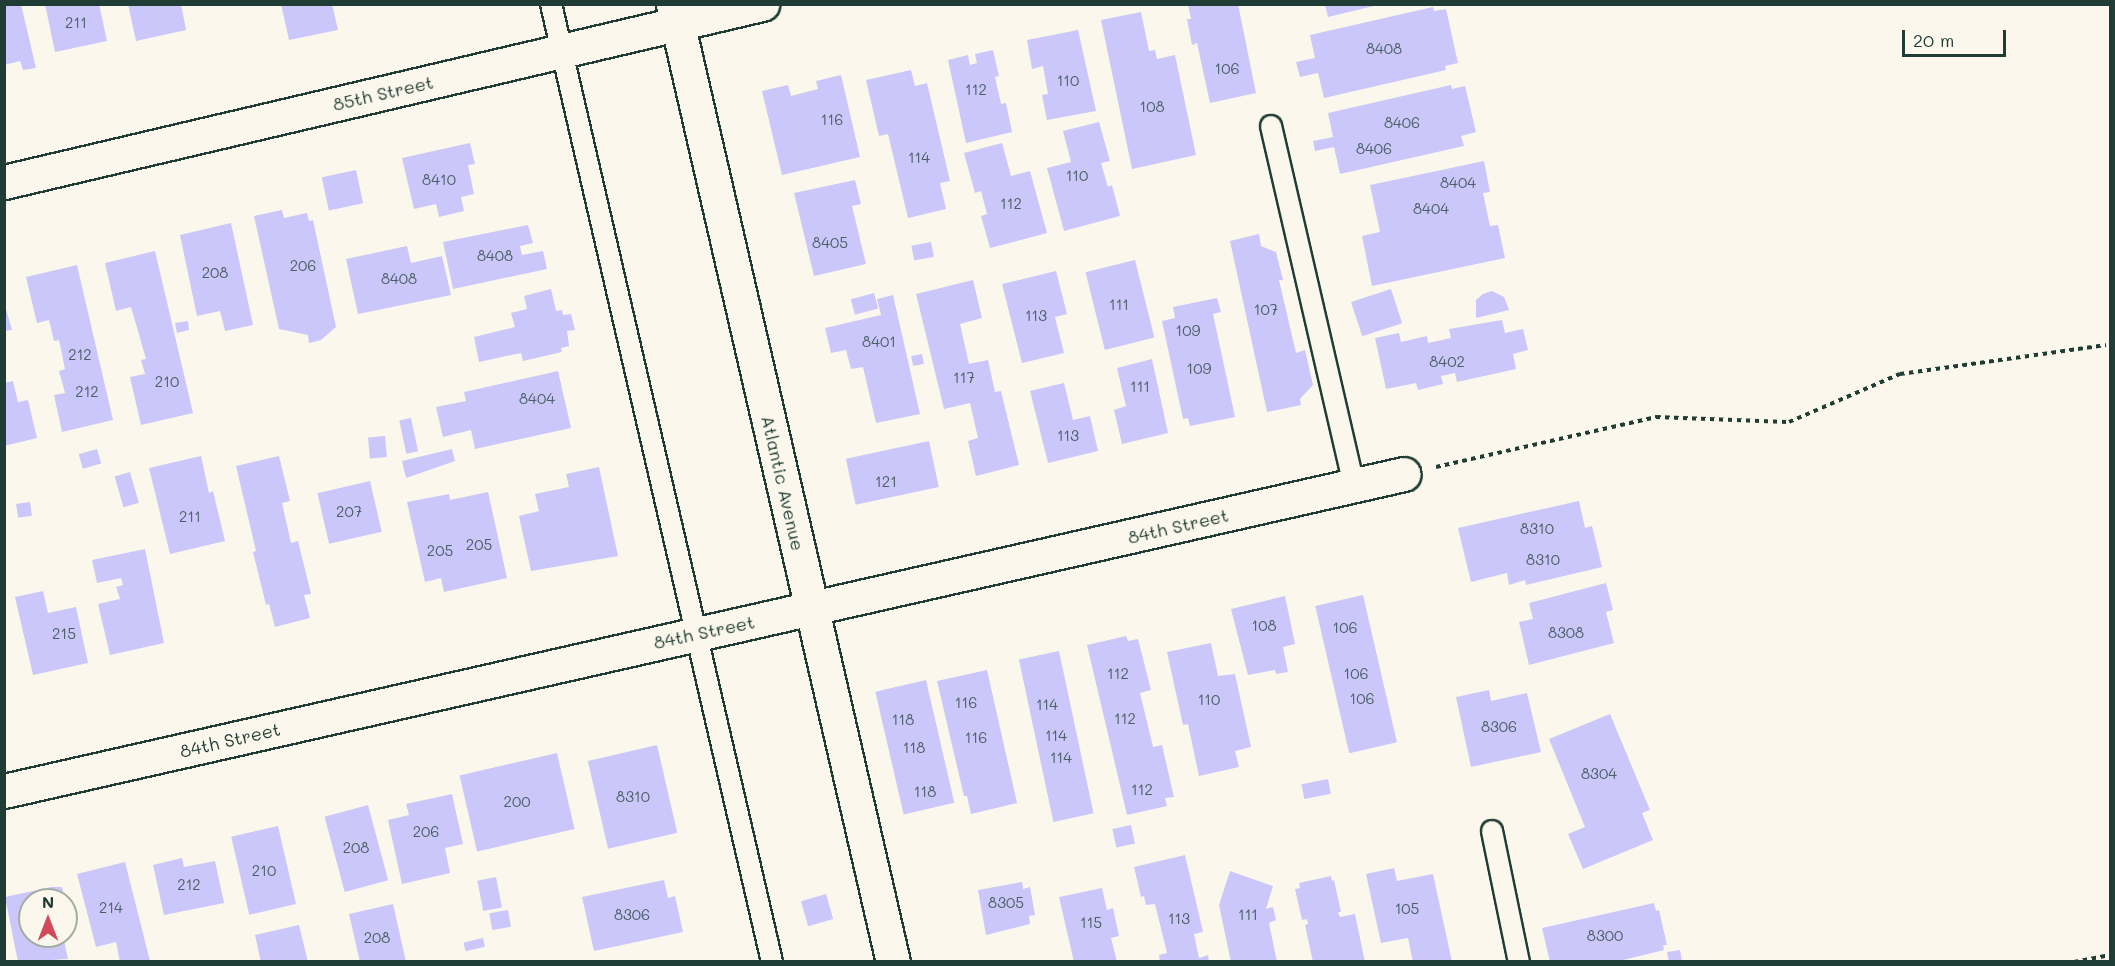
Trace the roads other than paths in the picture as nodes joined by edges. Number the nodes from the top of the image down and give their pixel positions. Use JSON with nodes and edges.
{"nodes":[{"id":1,"x":551,"y":4,"type":"edge"},
{"id":2,"x":762,"y":4,"type":"edge"},
{"id":3,"x":675,"y":14,"type":"edge"},
{"id":4,"x":562,"y":51,"type":"junction"},
{"id":5,"x":1271,"y":126,"type":"dead end"},
{"id":6,"x":4,"y":182,"type":"edge"},
{"id":7,"x":1404,"y":474,"type":"road end"},
{"id":8,"x":1354,"y":486,"type":"junction"},
{"id":9,"x":812,"y":609,"type":"junction"},
{"id":10,"x":696,"y":633,"type":"junction"},
{"id":11,"x":4,"y":791,"type":"edge"},
{"id":12,"x":1492,"y":831,"type":"dead end"},
{"id":13,"x":772,"y":962,"type":"edge"},
{"id":14,"x":893,"y":962,"type":"edge"},
{"id":15,"x":1519,"y":962,"type":"edge"}],
"edges":[{"from":1,"to":4,"type":"lane"},
{"from":2,"to":3,"type":"street","name":"85th Street"},
{"from":3,"to":4,"type":"street","name":"85th Street"},
{"from":3,"to":9,"type":"street","name":"Atlantic Avenue"},
{"from":4,"to":6,"type":"street","name":"85th Street"},
{"from":4,"to":10,"type":"lane"},
{"from":5,"to":8,"type":"lane"},
{"from":7,"to":8,"type":"street","name":"84th Street"},
{"from":8,"to":9,"type":"street","name":"84th Street"},
{"from":9,"to":10,"type":"street","name":"84th Street"},
{"from":9,"to":14,"type":"street","name":"Atlantic Avenue"},
{"from":10,"to":11,"type":"street","name":"84th Street"},
{"from":10,"to":13,"type":"lane"},
{"from":12,"to":15,"type":"lane"}]}
